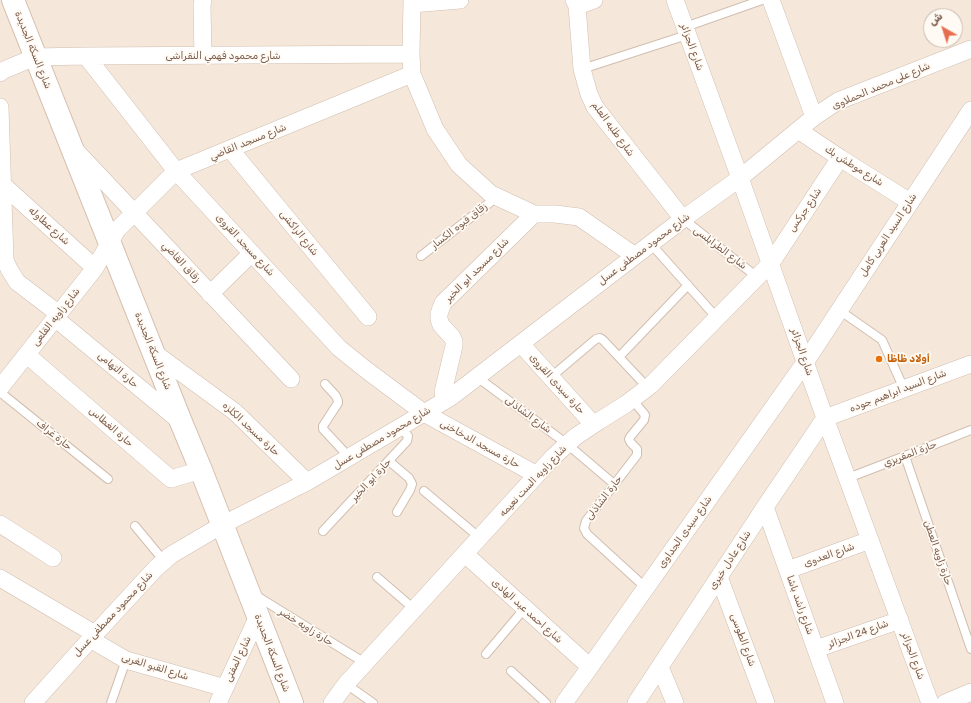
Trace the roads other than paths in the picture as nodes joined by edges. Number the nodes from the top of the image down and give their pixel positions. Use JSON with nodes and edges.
{"nodes":[{"id":1,"x":13,"y":0,"type":"edge"},
{"id":2,"x":203,"y":0,"type":"edge"},
{"id":3,"x":460,"y":0,"type":"edge"},
{"id":4,"x":594,"y":0,"type":"edge"},
{"id":5,"x":675,"y":0,"type":"edge"},
{"id":6,"x":762,"y":0,"type":"edge"},
{"id":7,"x":771,"y":0,"type":"edge"},
{"id":8,"x":412,"y":2,"type":"edge"},
{"id":9,"x":576,"y":3,"type":"edge"},
{"id":10,"x":686,"y":31,"type":"junction"},
{"id":11,"x":971,"y":50,"type":"edge"},
{"id":12,"x":411,"y":54,"type":"junction"},
{"id":13,"x":86,"y":56,"type":"junction"},
{"id":14,"x":203,"y":56,"type":"junction"},
{"id":15,"x":35,"y":57,"type":"junction"},
{"id":16,"x":582,"y":69,"type":"junction"},
{"id":17,"x":0,"y":73,"type":"edge"},
{"id":18,"x":412,"y":74,"type":"junction"},
{"id":19,"x":0,"y":107,"type":"edge"},
{"id":20,"x":971,"y":110,"type":"edge"},
{"id":21,"x":814,"y":117,"type":"junction"},
{"id":22,"x":798,"y":130,"type":"junction"},
{"id":23,"x":70,"y":145,"type":"junction"},
{"id":24,"x":230,"y":149,"type":"junction"},
{"id":25,"x":840,"y":158,"type":"junction"},
{"id":26,"x":1,"y":166,"type":"edge"},
{"id":27,"x":176,"y":171,"type":"junction"},
{"id":28,"x":740,"y":178,"type":"junction"},
{"id":29,"x":3,"y":184,"type":"junction"},
{"id":30,"x":497,"y":197,"type":"junction"},
{"id":31,"x":910,"y":202,"type":"junction"},
{"id":32,"x":2,"y":211,"type":"edge"},
{"id":33,"x":134,"y":213,"type":"junction"},
{"id":34,"x":534,"y":214,"type":"junction"},
{"id":35,"x":683,"y":220,"type":"junction"},
{"id":36,"x":110,"y":244,"type":"junction"},
{"id":37,"x":650,"y":244,"type":"junction"},
{"id":38,"x":252,"y":253,"type":"junction"},
{"id":39,"x":421,"y":256,"type":"dead end"},
{"id":40,"x":635,"y":256,"type":"junction"},
{"id":41,"x":770,"y":263,"type":"junction"},
{"id":42,"x":95,"y":268,"type":"junction"},
{"id":43,"x":757,"y":276,"type":"junction"},
{"id":44,"x":0,"y":282,"type":"edge"},
{"id":45,"x":17,"y":282,"type":"junction"},
{"id":46,"x":688,"y":285,"type":"junction"},
{"id":47,"x":210,"y":294,"type":"junction"},
{"id":48,"x":839,"y":310,"type":"junction"},
{"id":49,"x":57,"y":316,"type":"junction"},
{"id":50,"x":368,"y":317,"type":"dead end"},
{"id":51,"x":717,"y":318,"type":"junction"},
{"id":52,"x":521,"y":344,"type":"junction"},
{"id":53,"x":153,"y":352,"type":"junction"},
{"id":54,"x":27,"y":355,"type":"junction"},
{"id":55,"x":619,"y":357,"type":"junction"},
{"id":56,"x":806,"y":361,"type":"junction"},
{"id":57,"x":970,"y":367,"type":"edge"},
{"id":58,"x":477,"y":377,"type":"junction"},
{"id":59,"x":551,"y":377,"type":"junction"},
{"id":60,"x":291,"y":379,"type":"dead end"},
{"id":61,"x":325,"y":384,"type":"dead end"},
{"id":62,"x":0,"y":388,"type":"edge"},
{"id":63,"x":648,"y":388,"type":"junction"},
{"id":64,"x":904,"y":389,"type":"junction"},
{"id":65,"x":0,"y":392,"type":"edge"},
{"id":66,"x":632,"y":399,"type":"junction"},
{"id":67,"x":446,"y":400,"type":"junction"},
{"id":68,"x":424,"y":412,"type":"junction"},
{"id":69,"x":825,"y":418,"type":"junction"},
{"id":70,"x":181,"y":422,"type":"junction"},
{"id":71,"x":593,"y":424,"type":"junction"},
{"id":72,"x":400,"y":427,"type":"junction"},
{"id":73,"x":971,"y":430,"type":"edge"},
{"id":74,"x":567,"y":444,"type":"junction"},
{"id":75,"x":905,"y":456,"type":"junction"},
{"id":76,"x":349,"y":458,"type":"junction"},
{"id":77,"x":389,"y":461,"type":"junction"},
{"id":78,"x":200,"y":470,"type":"junction"},
{"id":79,"x":537,"y":475,"type":"junction"},
{"id":80,"x":848,"y":478,"type":"junction"},
{"id":81,"x":108,"y":479,"type":"dead end"},
{"id":82,"x":307,"y":482,"type":"junction"},
{"id":83,"x":614,"y":484,"type":"junction"},
{"id":84,"x":424,"y":491,"type":"dead end"},
{"id":85,"x":766,"y":507,"type":"junction"},
{"id":86,"x":397,"y":512,"type":"dead end"},
{"id":87,"x":0,"y":524,"type":"edge"},
{"id":88,"x":222,"y":525,"type":"junction"},
{"id":89,"x":135,"y":526,"type":"dead end"},
{"id":90,"x":323,"y":531,"type":"dead end"},
{"id":91,"x":480,"y":538,"type":"junction"},
{"id":92,"x":870,"y":540,"type":"junction"},
{"id":93,"x":465,"y":554,"type":"junction"},
{"id":94,"x":53,"y":558,"type":"dead end"},
{"id":95,"x":164,"y":561,"type":"junction"},
{"id":96,"x":788,"y":570,"type":"junction"},
{"id":97,"x":377,"y":577,"type":"dead end"},
{"id":98,"x":719,"y":577,"type":"junction"},
{"id":99,"x":0,"y":578,"type":"edge"},
{"id":100,"x":646,"y":588,"type":"junction"},
{"id":101,"x":248,"y":590,"type":"junction"},
{"id":102,"x":525,"y":608,"type":"junction"},
{"id":103,"x":414,"y":609,"type":"junction"},
{"id":104,"x":258,"y":616,"type":"junction"},
{"id":105,"x":900,"y":620,"type":"junction"},
{"id":106,"x":92,"y":636,"type":"junction"},
{"id":107,"x":816,"y":649,"type":"junction"},
{"id":108,"x":971,"y":649,"type":"edge"},
{"id":109,"x":486,"y":654,"type":"dead end"},
{"id":110,"x":126,"y":660,"type":"junction"},
{"id":111,"x":365,"y":663,"type":"junction"},
{"id":112,"x":590,"y":667,"type":"junction"},
{"id":113,"x":660,"y":667,"type":"junction"},
{"id":114,"x":511,"y":671,"type":"dead end"},
{"id":115,"x":346,"y":684,"type":"junction"},
{"id":116,"x":971,"y":692,"type":"edge"},
{"id":117,"x":221,"y":695,"type":"edge"},
{"id":118,"x":33,"y":703,"type":"edge"},
{"id":119,"x":111,"y":703,"type":"edge"},
{"id":120,"x":292,"y":703,"type":"edge"},
{"id":121,"x":332,"y":703,"type":"edge"},
{"id":122,"x":373,"y":703,"type":"edge"},
{"id":123,"x":546,"y":703,"type":"edge"},
{"id":124,"x":564,"y":703,"type":"edge"},
{"id":125,"x":636,"y":703,"type":"edge"},
{"id":126,"x":675,"y":703,"type":"edge"},
{"id":127,"x":766,"y":703,"type":"edge"},
{"id":128,"x":835,"y":703,"type":"edge"},
{"id":129,"x":930,"y":703,"type":"edge"},
{"id":130,"x":945,"y":703,"type":"edge"}],
"edges":[{"from":1,"to":15,"type":"street","name":"شارع السكة الجديدة"},
{"from":2,"to":14,"type":"street"},
{"from":3,"to":8,"type":"street"},
{"from":4,"to":9,"type":"street"},
{"from":5,"to":10,"type":"street","name":"شارع الجزائر"},
{"from":6,"to":10,"type":"lane"},
{"from":7,"to":21,"type":"street"},
{"from":8,"to":12,"type":"street"},
{"from":9,"to":16,"type":"street","name":"شارع طلبه العلم"},
{"from":10,"to":16,"type":"lane"},
{"from":10,"to":28,"type":"street","name":"شارع الجزائر"},
{"from":11,"to":21,"type":"street","name":"شارع على محمد الحملاوى"},
{"from":12,"to":14,"type":"street","name":"شارع محمود فهمي النقراشى"},
{"from":12,"to":18,"type":"street"},
{"from":13,"to":14,"type":"street","name":"شارع محمود فهمي النقراشى"},
{"from":13,"to":15,"type":"street","name":"شارع محمود فهمي النقراشى"},
{"from":13,"to":27,"type":"street","name":"شارع مسجد القروى"},
{"from":15,"to":17,"type":"street"},
{"from":15,"to":23,"type":"street","name":"شارع السكة الجديدة"},
{"from":16,"to":35,"type":"street","name":"شارع طلبه العلم"},
{"from":18,"to":24,"type":"street","name":"شارع مسجد القاضي"},
{"from":18,"to":30,"type":"street"},
{"from":19,"to":26,"type":"street"},
{"from":20,"to":31,"type":"street","name":"شارع السيد العربى كامل"},
{"from":21,"to":22,"type":"street","name":"شارع على محمد الحملاوى"},
{"from":22,"to":25,"type":"street","name":"شارع موطش بك"},
{"from":22,"to":28,"type":"street","name":"شارع على محمد الحملاوى"},
{"from":23,"to":33,"type":"street","name":"زقاق القاضي"},
{"from":23,"to":36,"type":"street","name":"شارع السكة الجديدة"},
{"from":24,"to":27,"type":"street","name":"شارع مسجد القاضي"},
{"from":24,"to":50,"type":"street","name":"شارع الراكشى"},
{"from":25,"to":31,"type":"street","name":"شارع موطش بك"},
{"from":25,"to":41,"type":"street","name":"شارع جركس"},
{"from":26,"to":29,"type":"street"},
{"from":27,"to":33,"type":"street","name":"شارع مسجد القاضي"},
{"from":27,"to":38,"type":"street","name":"شارع مسجد القروى"},
{"from":28,"to":35,"type":"street","name":"شارع محمود مصطفى عسل"},
{"from":28,"to":41,"type":"street","name":"شارع الجزائر"},
{"from":29,"to":32,"type":"street"},
{"from":29,"to":42,"type":"street","name":"شارع عطاوله"},
{"from":30,"to":34,"type":"street"},
{"from":30,"to":39,"type":"lane","name":"زقاق قبوه الكسار"},
{"from":31,"to":48,"type":"street","name":"شارع السيد العربى كامل"},
{"from":32,"to":45,"type":"street"},
{"from":33,"to":36,"type":"street","name":"شارع مسجد القاضي"},
{"from":33,"to":47,"type":"street","name":"زقاق القاضي"},
{"from":34,"to":40,"type":"street"},
{"from":34,"to":67,"type":"street","name":"شارع مسجد ابو الخير"},
{"from":35,"to":37,"type":"street","name":"شارع محمود مصطفى عسل"},
{"from":35,"to":43,"type":"lane","name":"شارع الطرابلسى"},
{"from":36,"to":42,"type":"street","name":"شارع زاويه القلعى"},
{"from":36,"to":53,"type":"street","name":"شارع السكة الجديدة"},
{"from":37,"to":40,"type":"street","name":"شارع محمود مصطفى عسل"},
{"from":37,"to":46,"type":"lane"},
{"from":38,"to":47,"type":"street"},
{"from":38,"to":68,"type":"street","name":"شارع مسجد القروى"},
{"from":40,"to":52,"type":"street","name":"شارع محمود مصطفى عسل"},
{"from":41,"to":43,"type":"street","name":"شارع زاويه الست نعيمه"},
{"from":41,"to":56,"type":"street","name":"شارع الجزائر"},
{"from":42,"to":49,"type":"street","name":"شارع زاويه القلعى"},
{"from":43,"to":51,"type":"street","name":"شارع زاويه الست نعيمه"},
{"from":44,"to":45,"type":"street"},
{"from":45,"to":49,"type":"street","name":"حارة التهامى"},
{"from":46,"to":51,"type":"lane"},
{"from":46,"to":55,"type":"lane"},
{"from":47,"to":60,"type":"street","name":"زقاق القاضي"},
{"from":48,"to":56,"type":"street","name":"شارع السيد العربى كامل"},
{"from":48,"to":64,"type":"lane"},
{"from":49,"to":54,"type":"street","name":"شارع زاويه القلعى"},
{"from":49,"to":70,"type":"street","name":"حارة التهامى"},
{"from":51,"to":63,"type":"street","name":"شارع زاويه الست نعيمه"},
{"from":52,"to":58,"type":"street","name":"شارع محمود مصطفى عسل"},
{"from":52,"to":59,"type":"street","name":"حارة سيدى القروى"},
{"from":53,"to":70,"type":"street","name":"شارع السكة الجديدة"},
{"from":53,"to":82,"type":"street","name":"حارة مسجد الكلزه"},
{"from":54,"to":62,"type":"street","name":"شارع زاويه القلعى"},
{"from":54,"to":78,"type":"street","name":"حارة الغطاس"},
{"from":55,"to":59,"type":"lane"},
{"from":55,"to":63,"type":"lane"},
{"from":56,"to":69,"type":"street","name":"شارع الجزائر"},
{"from":56,"to":100,"type":"street","name":"شارع سيدى الجداوى"},
{"from":57,"to":64,"type":"street","name":"شارع السيد ابراهيم جوده"},
{"from":58,"to":67,"type":"street","name":"شارع محمود مصطفى عسل"},
{"from":58,"to":74,"type":"lane","name":"شارع الشاذلى"},
{"from":59,"to":71,"type":"street","name":"حارة سيدى القروى"},
{"from":61,"to":76,"type":"lane"},
{"from":63,"to":66,"type":"street","name":"شارع زاويه الست نعيمه"},
{"from":64,"to":69,"type":"street","name":"شارع السيد ابراهيم جوده"},
{"from":65,"to":81,"type":"lane","name":"حارة غراف"},
{"from":66,"to":71,"type":"street","name":"شارع زاويه الست نعيمه"},
{"from":66,"to":83,"type":"lane","name":"حارة الشاذلى"},
{"from":67,"to":68,"type":"street","name":"شارع محمود مصطفى عسل"},
{"from":68,"to":72,"type":"street","name":"شارع محمود مصطفى عسل"},
{"from":68,"to":79,"type":"street","name":"حارة مسجد الدخاخنى"},
{"from":69,"to":80,"type":"street","name":"شارع الجزائر"},
{"from":69,"to":85,"type":"street","name":"شارع عادل خيرى"},
{"from":70,"to":78,"type":"street","name":"شارع السكة الجديدة"},
{"from":71,"to":74,"type":"street","name":"شارع زاويه الست نعيمه"},
{"from":72,"to":76,"type":"street","name":"شارع محمود مصطفى عسل"},
{"from":72,"to":77,"type":"lane","name":"حارة ابو الخير"},
{"from":73,"to":75,"type":"lane","name":"حارة المقريزي"},
{"from":74,"to":79,"type":"street","name":"شارع زاويه الست نعيمه"},
{"from":74,"to":83,"type":"lane","name":"شارع الشاذلى"},
{"from":75,"to":80,"type":"lane","name":"حارة المقريزي"},
{"from":75,"to":108,"type":"lane","name":"حارة زاويه العطن"},
{"from":76,"to":82,"type":"street","name":"شارع محمود مصطفى عسل"},
{"from":77,"to":86,"type":"lane"},
{"from":77,"to":90,"type":"lane","name":"حارة ابو الخير"},
{"from":78,"to":88,"type":"street","name":"شارع السكة الجديدة"},
{"from":79,"to":91,"type":"street","name":"شارع زاويه الست نعيمه"},
{"from":80,"to":92,"type":"street","name":"شارع الجزائر"},
{"from":82,"to":88,"type":"street","name":"شارع محمود مصطفى عسل"},
{"from":83,"to":100,"type":"lane","name":"حارة الشاذلى"},
{"from":84,"to":91,"type":"lane"},
{"from":85,"to":96,"type":"street","name":"شارع راشد باشا"},
{"from":85,"to":98,"type":"street","name":"شارع عادل خيرى"},
{"from":87,"to":94,"type":"street"},
{"from":88,"to":95,"type":"street","name":"شارع محمود مصطفى عسل"},
{"from":88,"to":101,"type":"street","name":"شارع السكة الجديدة"},
{"from":89,"to":95,"type":"lane"},
{"from":91,"to":93,"type":"street","name":"شارع زاويه الست نعيمه"},
{"from":92,"to":96,"type":"street","name":"شارع العدوى"},
{"from":92,"to":105,"type":"street","name":"شارع الجزائر"},
{"from":93,"to":102,"type":"street","name":"شارع احمد عبد الهادى"},
{"from":93,"to":103,"type":"street","name":"شارع زاويه الست نعيمه"},
{"from":95,"to":106,"type":"street","name":"شارع محمود مصطفى عسل"},
{"from":96,"to":107,"type":"street","name":"شارع راشد باشا"},
{"from":97,"to":103,"type":"lane"},
{"from":98,"to":113,"type":"street","name":"شارع عادل خيرى"},
{"from":98,"to":127,"type":"street","name":"شارع الطوسى"},
{"from":99,"to":106,"type":"street","name":"شارع القبو الغربى"},
{"from":100,"to":112,"type":"street","name":"شارع سيدى الجداوى"},
{"from":101,"to":104,"type":"street","name":"شارع السكة الجديدة"},
{"from":101,"to":111,"type":"lane","name":"حارة زاويه خضر"},
{"from":102,"to":109,"type":"lane"},
{"from":102,"to":112,"type":"street","name":"شارع احمد عبد الهادى"},
{"from":103,"to":111,"type":"street","name":"شارع زاويه الست نعيمه"},
{"from":104,"to":117,"type":"street","name":"شارع المفتى"},
{"from":104,"to":120,"type":"street","name":"شارع السكة الجديدة"},
{"from":105,"to":107,"type":"street","name":"شارع 24 الجزائر"},
{"from":105,"to":129,"type":"street","name":"شارع الجزائر"},
{"from":106,"to":110,"type":"street","name":"شارع القبو الغربى"},
{"from":106,"to":118,"type":"street","name":"شارع محمود مصطفى عسل"},
{"from":107,"to":128,"type":"street","name":"شارع راشد باشا"},
{"from":110,"to":117,"type":"street","name":"شارع القبو الغربى"},
{"from":110,"to":119,"type":"lane"},
{"from":111,"to":115,"type":"street","name":"شارع زاويه الست نعيمه"},
{"from":112,"to":124,"type":"street","name":"شارع سيدى الجداوى"},
{"from":113,"to":125,"type":"street","name":"شارع عادل خيرى"},
{"from":113,"to":126,"type":"street"},
{"from":114,"to":123,"type":"lane"},
{"from":115,"to":121,"type":"street","name":"شارع زاويه الست نعيمه"},
{"from":115,"to":122,"type":"lane"},
{"from":116,"to":130,"type":"street"}]}
